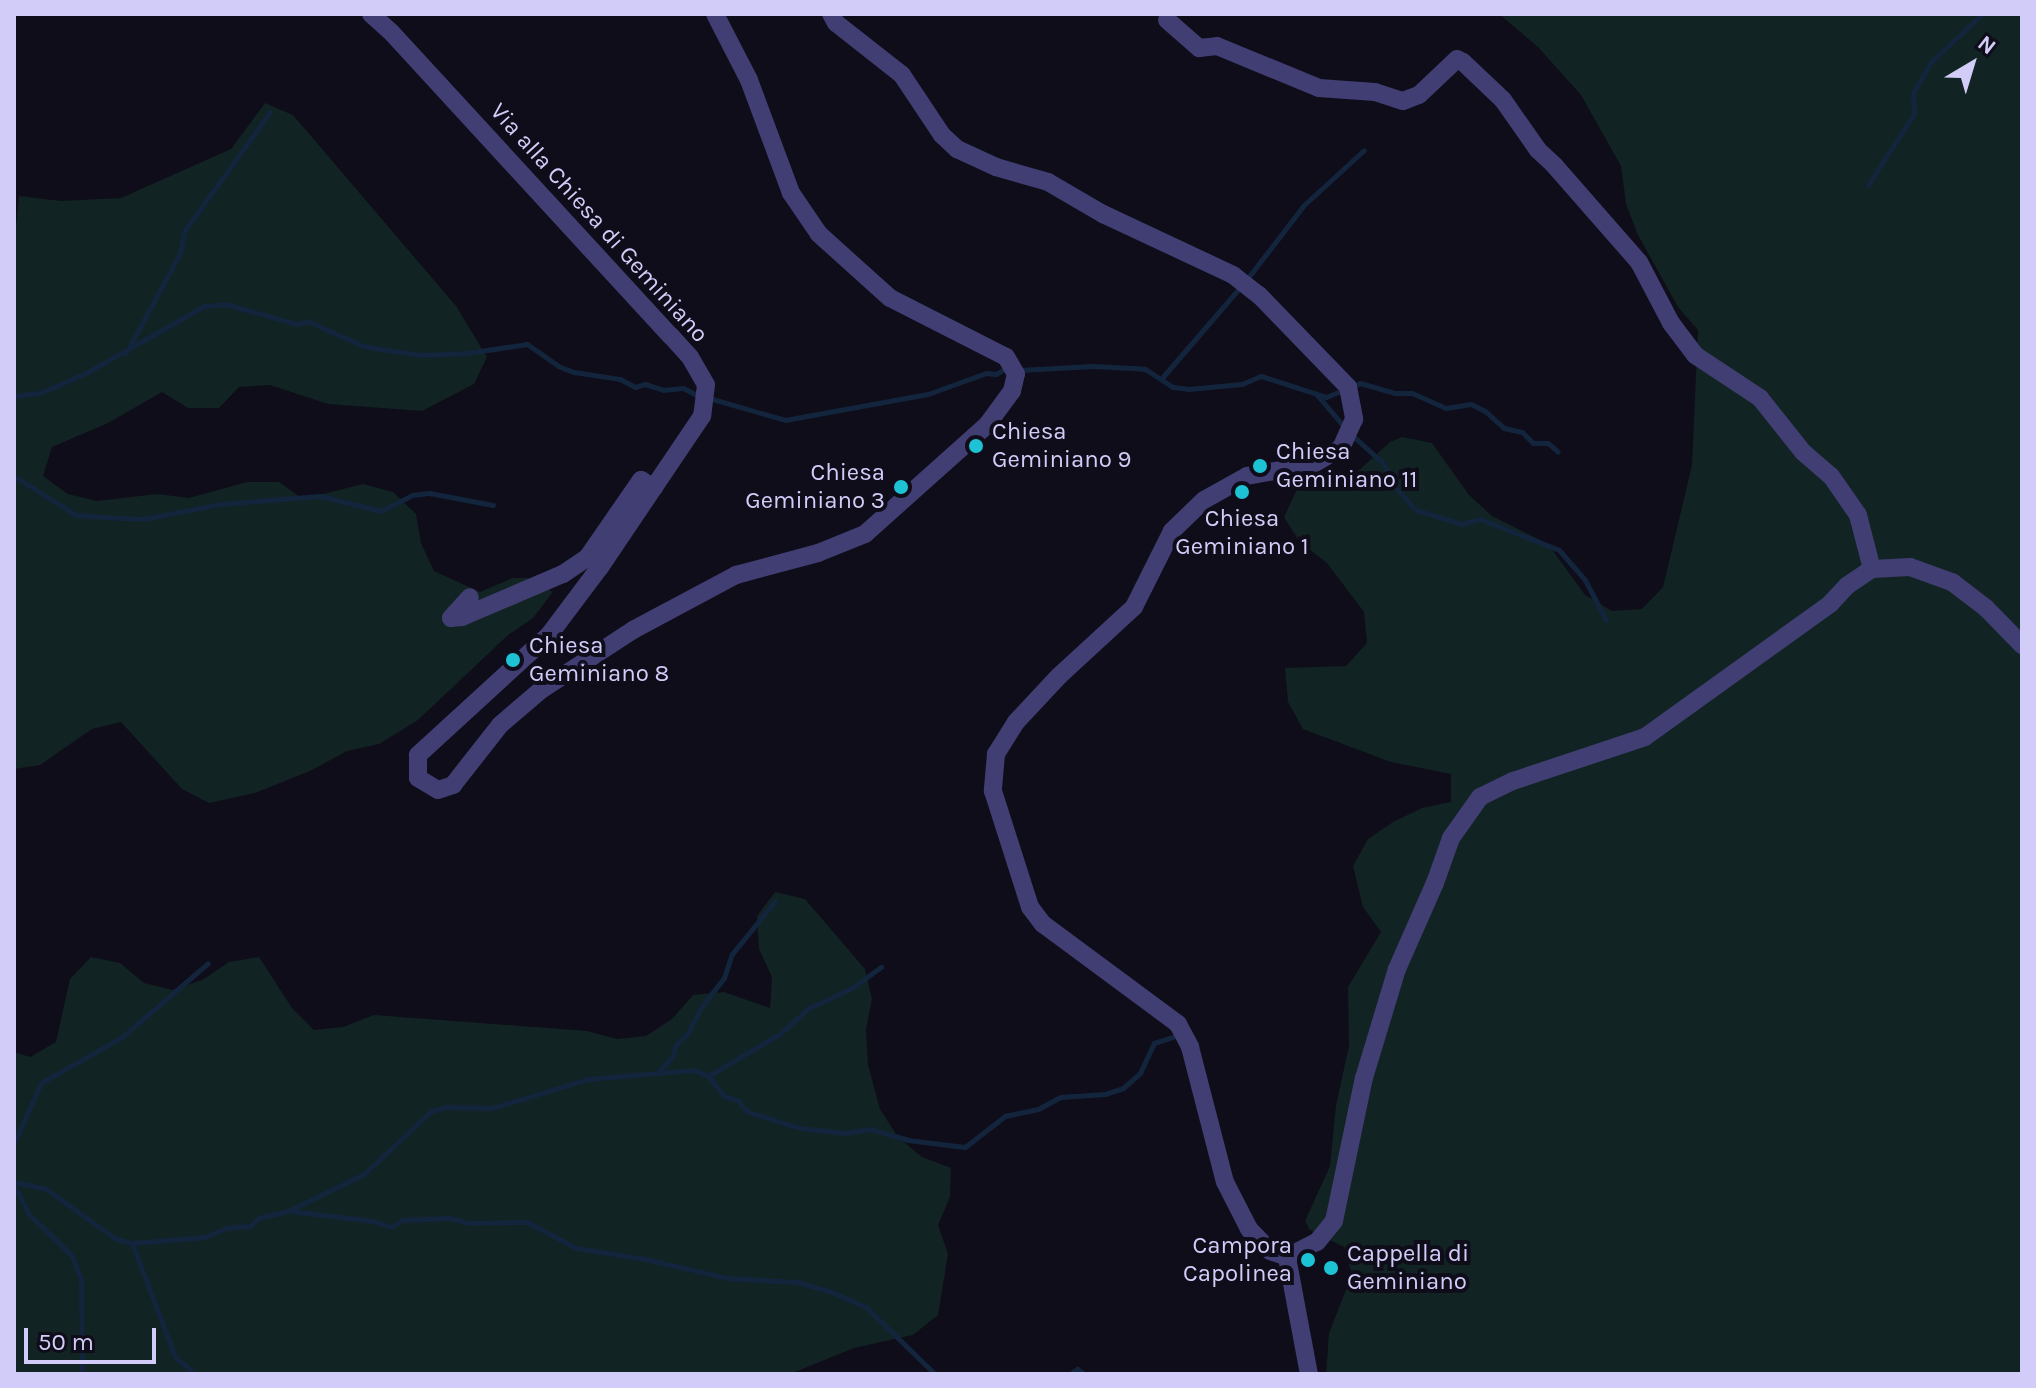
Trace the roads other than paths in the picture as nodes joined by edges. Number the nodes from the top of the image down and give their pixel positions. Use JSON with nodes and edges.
{"nodes":[{"id":1,"x":371,"y":14,"type":"edge"},
{"id":2,"x":715,"y":14,"type":"edge"},
{"id":3,"x":831,"y":14,"type":"edge"},
{"id":4,"x":1167,"y":20,"type":"dead end"},
{"id":5,"x":654,"y":488,"type":"junction"},
{"id":6,"x":1872,"y":569,"type":"junction"},
{"id":7,"x":470,"y":597,"type":"dead end"},
{"id":8,"x":2022,"y":645,"type":"edge"},
{"id":9,"x":1287,"y":1257,"type":"junction"},
{"id":10,"x":1309,"y":1374,"type":"edge"}],
"edges":[{"from":1,"to":5,"type":"street","name":"Via alla Chiesa di Geminiano"},
{"from":2,"to":5,"type":"street","name":"Via alla Chiesa di Geminiano"},
{"from":3,"to":9,"type":"street"},
{"from":4,"to":6,"type":"street"},
{"from":5,"to":7,"type":"street"},
{"from":6,"to":8,"type":"street"},
{"from":6,"to":9,"type":"street"},
{"from":9,"to":10,"type":"street"}]}
